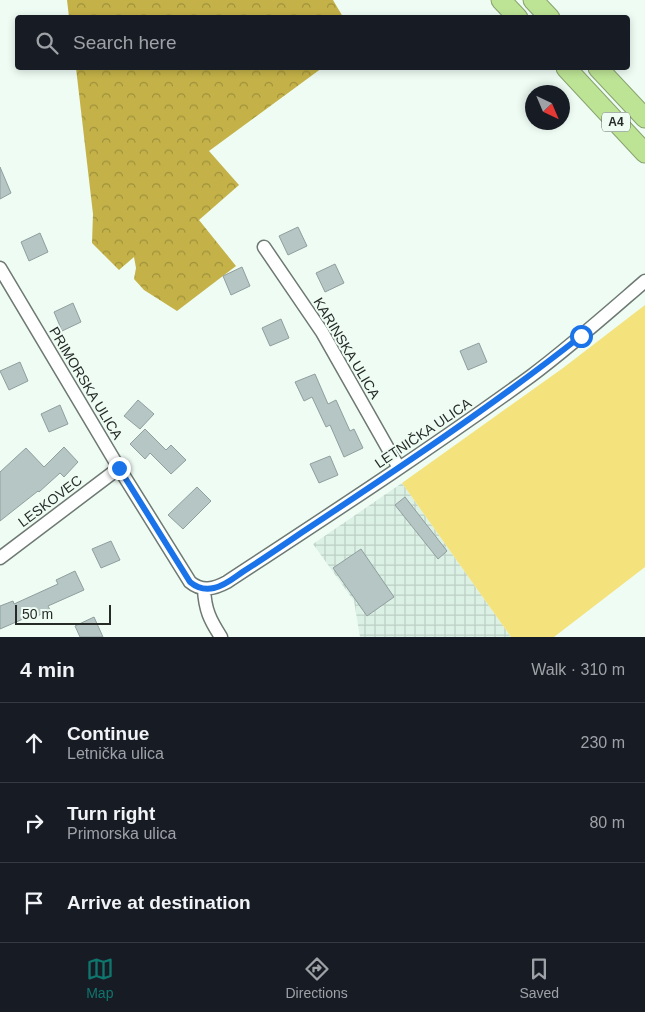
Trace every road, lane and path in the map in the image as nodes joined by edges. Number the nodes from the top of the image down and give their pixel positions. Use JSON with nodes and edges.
{"nodes":[{"id":1,"x":501,"y":0,"type":"edge"},
{"id":2,"x":533,"y":0,"type":"edge"},
{"id":3,"x":515,"y":15,"type":"edge"},
{"id":4,"x":547,"y":15,"type":"edge"},
{"id":5,"x":568,"y":70,"type":"edge"},
{"id":6,"x":600,"y":70,"type":"edge"},
{"id":7,"x":645,"y":118,"type":"edge"},
{"id":8,"x":645,"y":153,"type":"edge"},
{"id":9,"x":264,"y":247,"type":"dead end"},
{"id":10,"x":0,"y":268,"type":"edge"},
{"id":11,"x":645,"y":281,"type":"edge"},
{"id":12,"x":119,"y":468,"type":"junction"},
{"id":13,"x":399,"y":468,"type":"junction"},
{"id":14,"x":0,"y":558,"type":"edge"},
{"id":15,"x":204,"y":589,"type":"junction"},
{"id":16,"x":221,"y":637,"type":"edge"}],
"edges":[{"from":1,"to":3,"type":"highway"},
{"from":2,"to":4,"type":"highway"},
{"from":5,"to":8,"type":"highway","number":"A4"},
{"from":6,"to":7,"type":"highway","number":"A4"},
{"from":9,"to":13,"type":"street","name":"KARINSKA ULICA"},
{"from":10,"to":12,"type":"street","name":"PRIMORSKA ULICA"},
{"from":11,"to":13,"type":"street","name":"LETNIČKA ULICA"},
{"from":12,"to":14,"type":"street","name":"LESKOVEC"},
{"from":12,"to":15,"type":"street","name":"PRIMORSKA ULICA"},
{"from":13,"to":15,"type":"street","name":"LETNIČKA ULICA"},
{"from":15,"to":16,"type":"street"}]}
